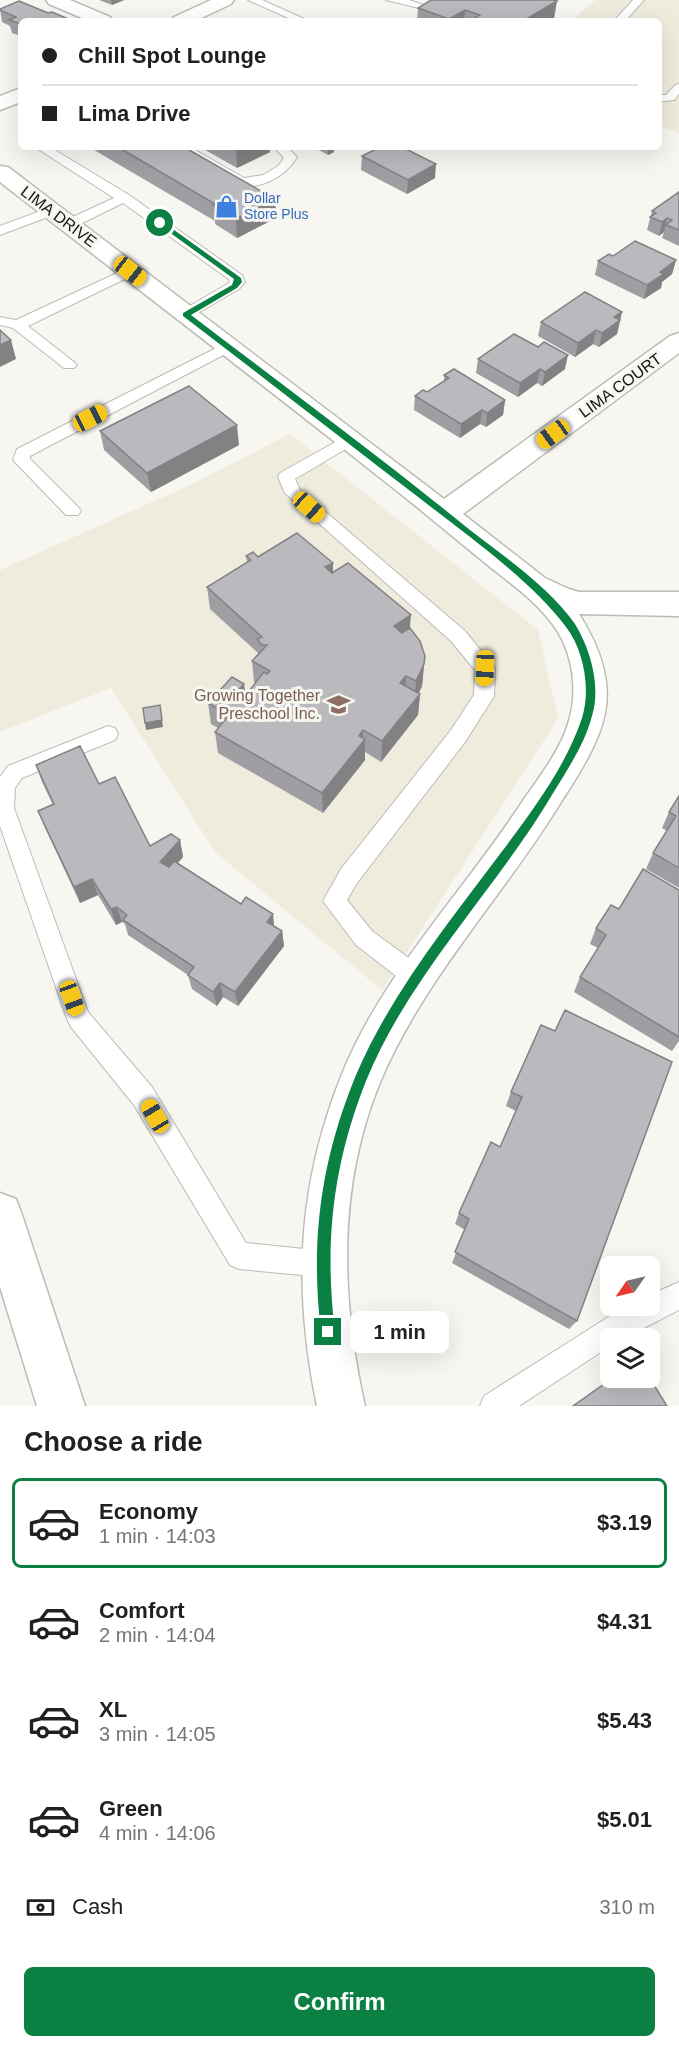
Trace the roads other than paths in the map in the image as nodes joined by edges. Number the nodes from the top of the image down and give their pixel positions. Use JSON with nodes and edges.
{"nodes":[{"id":1,"x":55,"y":0,"type":"edge"},
{"id":2,"x":225,"y":0,"type":"edge"},
{"id":3,"x":254,"y":0,"type":"edge"},
{"id":4,"x":391,"y":0,"type":"edge"},
{"id":5,"x":639,"y":0,"type":"edge"},
{"id":6,"x":419,"y":5,"type":"edge"},
{"id":7,"x":284,"y":12,"type":"junction"},
{"id":8,"x":97,"y":18,"type":"edge"},
{"id":9,"x":186,"y":18,"type":"edge"},
{"id":10,"x":271,"y":18,"type":"edge"},
{"id":11,"x":297,"y":18,"type":"edge"},
{"id":12,"x":622,"y":18,"type":"edge"},
{"id":13,"x":679,"y":87,"type":"edge"},
{"id":14,"x":18,"y":95,"type":"edge"},
{"id":15,"x":662,"y":99,"type":"edge"},
{"id":16,"x":0,"y":104,"type":"edge"},
{"id":17,"x":46,"y":150,"type":"edge"},
{"id":18,"x":186,"y":150,"type":"edge"},
{"id":19,"x":283,"y":150,"type":"edge"},
{"id":20,"x":0,"y":171,"type":"edge"},
{"id":21,"x":124,"y":198,"type":"junction"},
{"id":22,"x":60,"y":218,"type":"junction"},
{"id":23,"x":0,"y":231,"type":"edge"},
{"id":24,"x":130,"y":271,"type":"junction"},
{"id":25,"x":186,"y":314,"type":"junction"},
{"id":26,"x":0,"y":321,"type":"edge"},
{"id":27,"x":18,"y":325,"type":"junction"},
{"id":28,"x":679,"y":341,"type":"edge"},
{"id":29,"x":228,"y":347,"type":"junction"},
{"id":30,"x":69,"y":366,"type":"dead end"},
{"id":31,"x":348,"y":440,"type":"junction"},
{"id":32,"x":72,"y":511,"type":"dead end"},
{"id":33,"x":444,"y":513,"type":"junction"},
{"id":34,"x":534,"y":586,"type":"junction"},
{"id":35,"x":679,"y":604,"type":"edge"},
{"id":36,"x":108,"y":734,"type":"dead end"},
{"id":37,"x":417,"y":978,"type":"junction"},
{"id":38,"x":0,"y":1215,"type":"edge"},
{"id":39,"x":323,"y":1264,"type":"junction"},
{"id":40,"x":679,"y":1296,"type":"edge"},
{"id":41,"x":61,"y":1406,"type":"edge"},
{"id":42,"x":341,"y":1406,"type":"edge"},
{"id":43,"x":494,"y":1406,"type":"edge"}],
"edges":[{"from":1,"to":8,"type":"main road"},
{"from":2,"to":9,"type":"main road"},
{"from":3,"to":7,"type":"lane"},
{"from":4,"to":6,"type":"lane"},
{"from":5,"to":12,"type":"lane"},
{"from":7,"to":10,"type":"lane"},
{"from":7,"to":11,"type":"lane"},
{"from":13,"to":15,"type":"lane"},
{"from":14,"to":16,"type":"main road"},
{"from":17,"to":21,"type":"lane"},
{"from":18,"to":19,"type":"lane"},
{"from":20,"to":22,"type":"main road","name":"LIMA DRIVE"},
{"from":21,"to":22,"type":"lane"},
{"from":21,"to":25,"type":"lane"},
{"from":22,"to":23,"type":"lane"},
{"from":22,"to":24,"type":"main road","name":"LIMA DRIVE"},
{"from":24,"to":25,"type":"main road","name":"LIMA DRIVE"},
{"from":24,"to":27,"type":"lane"},
{"from":25,"to":29,"type":"main road","name":"LIMA DRIVE"},
{"from":26,"to":27,"type":"lane"},
{"from":27,"to":30,"type":"lane"},
{"from":28,"to":33,"type":"main road","name":"LIMA COURT"},
{"from":29,"to":31,"type":"main road","name":"LIMA DRIVE"},
{"from":29,"to":32,"type":"lane"},
{"from":31,"to":33,"type":"main road","name":"LIMA DRIVE"},
{"from":31,"to":37,"type":"lane"},
{"from":33,"to":34,"type":"main road","name":"LIMA DRIVE"},
{"from":34,"to":35,"type":"main road"},
{"from":34,"to":37,"type":"main road","name":"LIMA DRIVE"},
{"from":36,"to":39,"type":"lane"},
{"from":37,"to":39,"type":"main road","name":"LIMA DRIVE"},
{"from":38,"to":41,"type":"main road"},
{"from":39,"to":42,"type":"main road","name":"LIMA DRIVE"},
{"from":40,"to":43,"type":"lane"}]}
